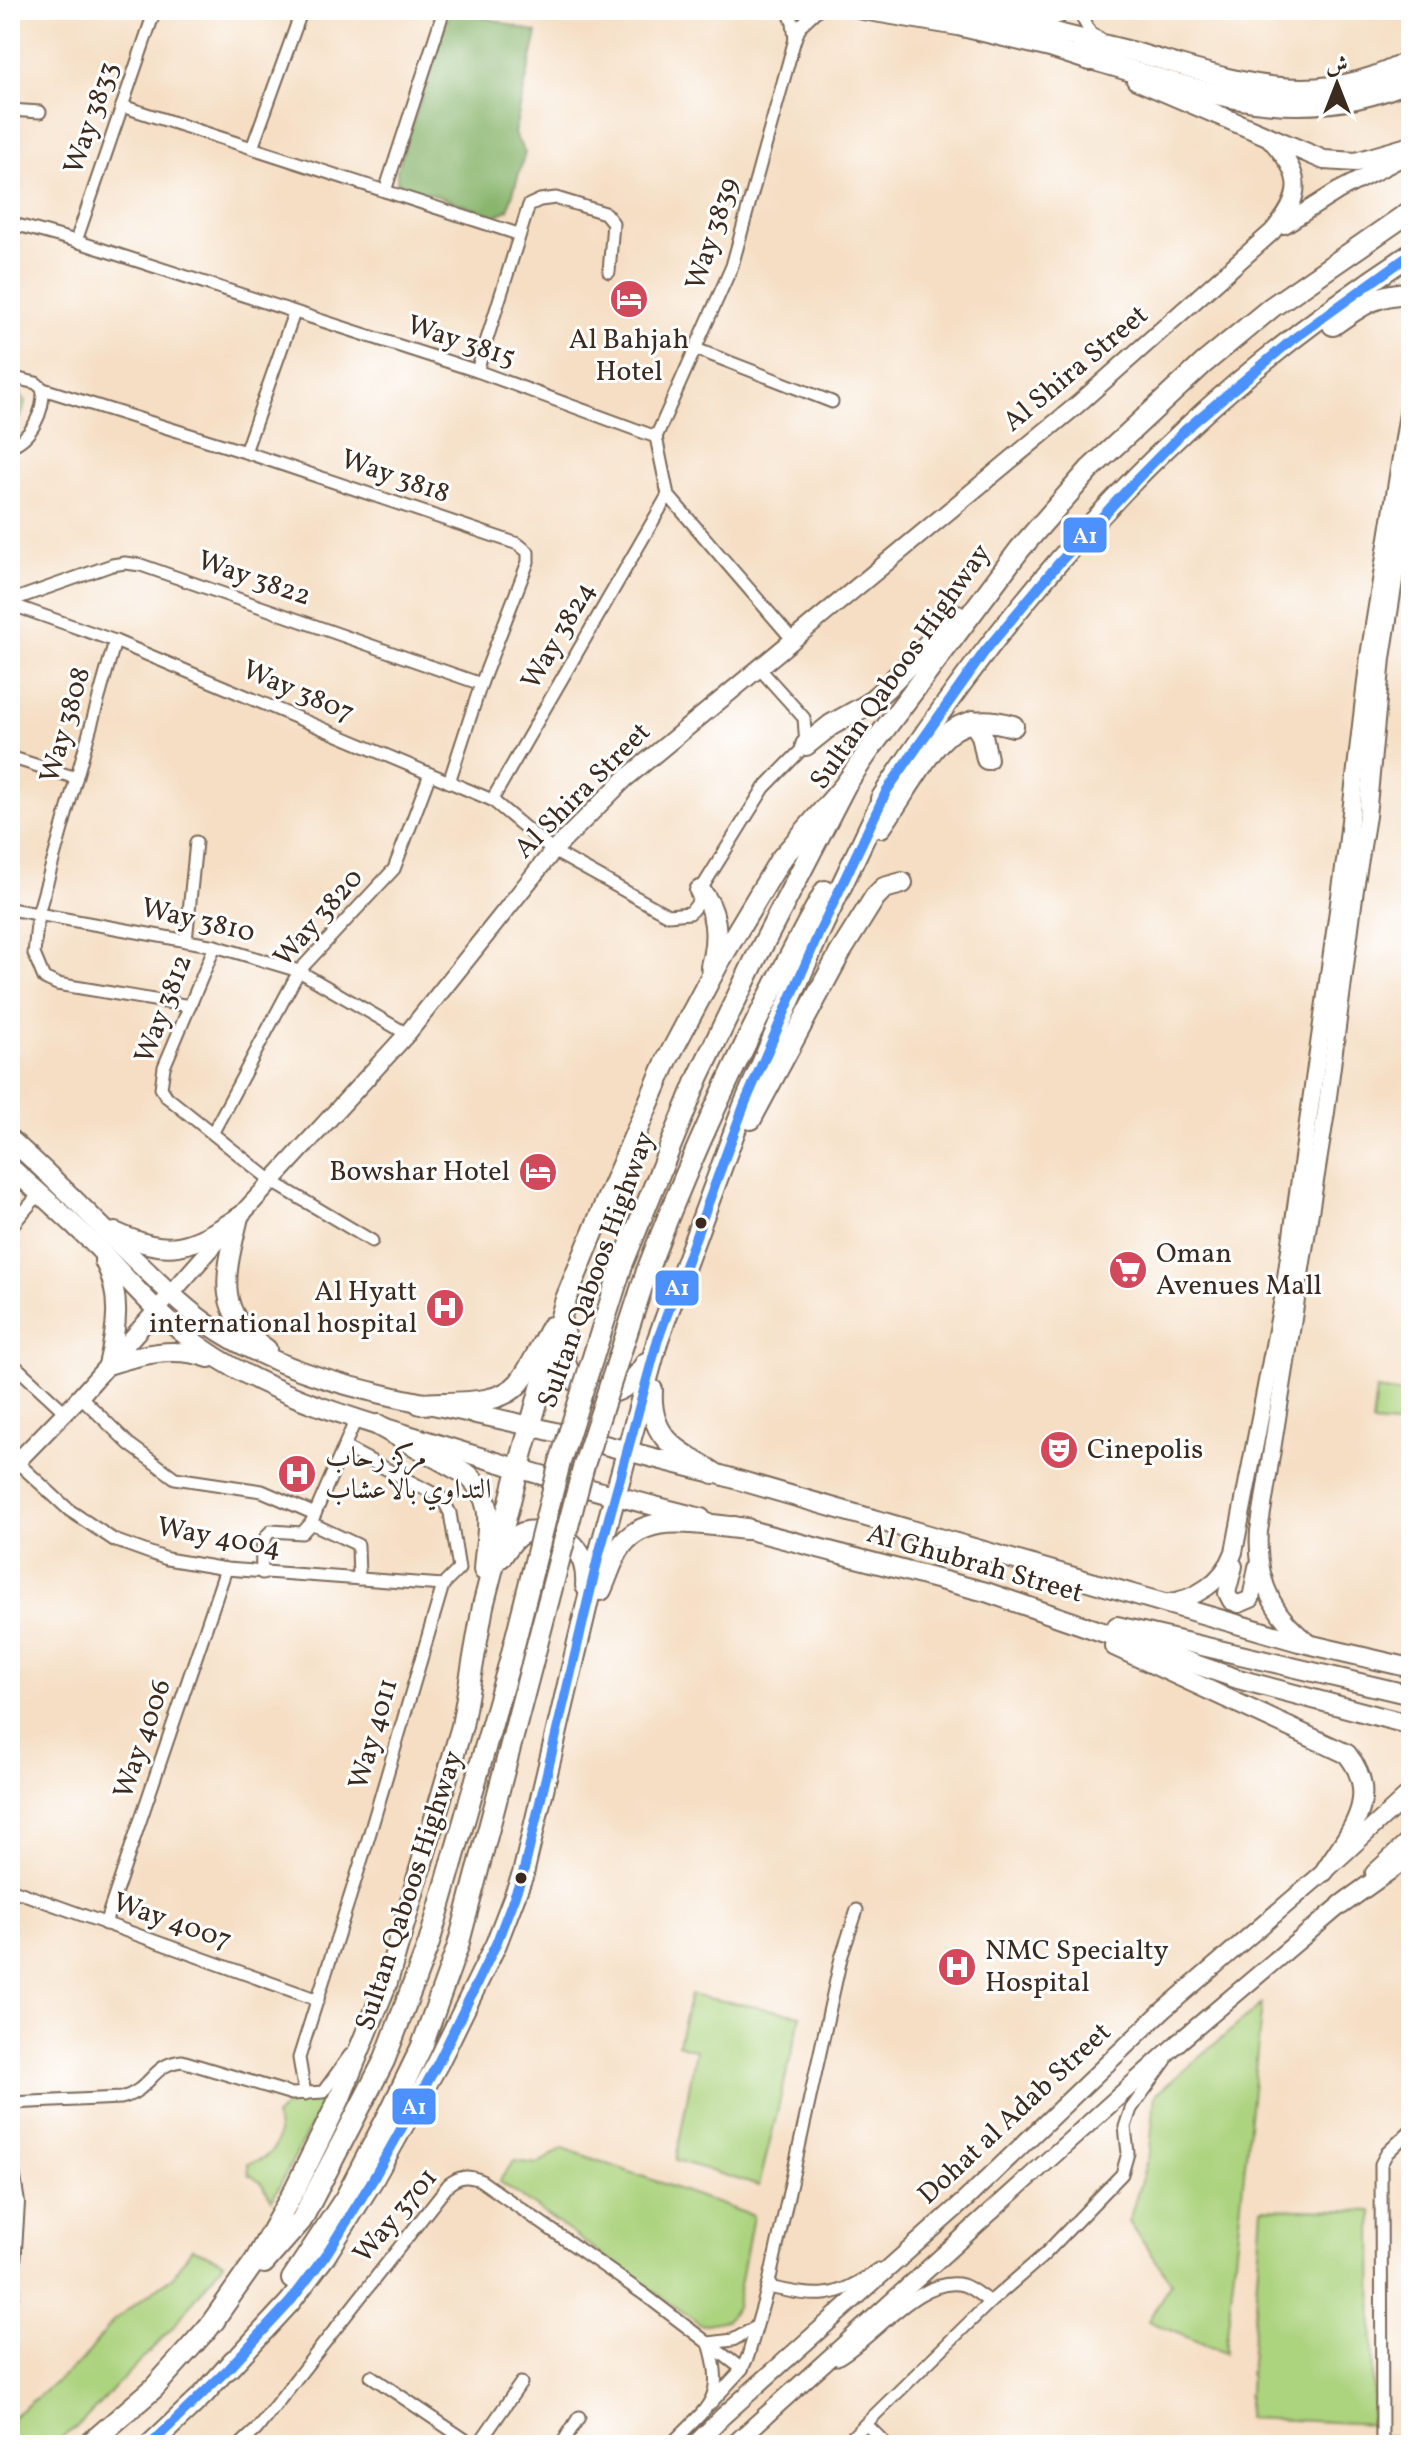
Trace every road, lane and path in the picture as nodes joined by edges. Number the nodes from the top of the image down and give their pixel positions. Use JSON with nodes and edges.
{"nodes":[{"id":1,"x":155,"y":10,"type":"edge"},
{"id":2,"x":302,"y":10,"type":"edge"},
{"id":3,"x":444,"y":10,"type":"edge"},
{"id":4,"x":788,"y":10,"type":"edge"},
{"id":5,"x":817,"y":10,"type":"edge"},
{"id":6,"x":863,"y":10,"type":"edge"},
{"id":7,"x":964,"y":10,"type":"edge"},
{"id":8,"x":1065,"y":10,"type":"edge"},
{"id":9,"x":1078,"y":10,"type":"edge"},
{"id":10,"x":1027,"y":26,"type":"junction"},
{"id":11,"x":795,"y":39,"type":"junction"},
{"id":12,"x":1121,"y":49,"type":"junction"},
{"id":13,"x":1077,"y":55,"type":"junction"},
{"id":14,"x":1411,"y":59,"type":"edge"},
{"id":15,"x":1411,"y":80,"type":"edge"},
{"id":16,"x":122,"y":106,"type":"junction"},
{"id":17,"x":10,"y":110,"type":"edge"},
{"id":18,"x":40,"y":112,"type":"dead end"},
{"id":19,"x":1267,"y":136,"type":"junction"},
{"id":20,"x":1411,"y":146,"type":"edge"},
{"id":21,"x":252,"y":148,"type":"junction"},
{"id":22,"x":1411,"y":153,"type":"edge"},
{"id":23,"x":385,"y":191,"type":"junction"},
{"id":24,"x":1411,"y":211,"type":"edge"},
{"id":25,"x":10,"y":223,"type":"edge"},
{"id":26,"x":1272,"y":232,"type":"junction"},
{"id":27,"x":518,"y":234,"type":"junction"},
{"id":28,"x":76,"y":241,"type":"junction"},
{"id":29,"x":1411,"y":254,"type":"edge"},
{"id":30,"x":609,"y":272,"type":"dead end"},
{"id":31,"x":1411,"y":293,"type":"edge"},
{"id":32,"x":294,"y":313,"type":"junction"},
{"id":33,"x":696,"y":349,"type":"junction"},
{"id":34,"x":477,"y":371,"type":"junction"},
{"id":35,"x":10,"y":377,"type":"edge"},
{"id":36,"x":43,"y":389,"type":"junction"},
{"id":37,"x":1411,"y":395,"type":"edge"},
{"id":38,"x":832,"y":402,"type":"dead end"},
{"id":39,"x":1186,"y":429,"type":"junction"},
{"id":40,"x":656,"y":437,"type":"junction"},
{"id":41,"x":10,"y":446,"type":"edge"},
{"id":42,"x":245,"y":452,"type":"junction"},
{"id":43,"x":1411,"y":472,"type":"edge"},
{"id":44,"x":668,"y":495,"type":"junction"},
{"id":45,"x":1020,"y":549,"type":"junction"},
{"id":46,"x":10,"y":602,"type":"edge"},
{"id":47,"x":792,"y":639,"type":"junction"},
{"id":48,"x":115,"y":641,"type":"junction"},
{"id":49,"x":759,"y":668,"type":"junction"},
{"id":50,"x":481,"y":684,"type":"junction"},
{"id":51,"x":973,"y":721,"type":"junction"},
{"id":52,"x":1013,"y":726,"type":"dead end"},
{"id":53,"x":806,"y":745,"type":"junction"},
{"id":54,"x":10,"y":757,"type":"edge"},
{"id":55,"x":987,"y":759,"type":"dead end"},
{"id":56,"x":430,"y":774,"type":"junction"},
{"id":57,"x":76,"y":778,"type":"junction"},
{"id":58,"x":449,"y":782,"type":"junction"},
{"id":59,"x":846,"y":784,"type":"junction"},
{"id":60,"x":887,"y":790,"type":"junction"},
{"id":61,"x":492,"y":800,"type":"junction"},
{"id":62,"x":196,"y":842,"type":"dead end"},
{"id":63,"x":553,"y":851,"type":"junction"},
{"id":64,"x":902,"y":883,"type":"dead end"},
{"id":65,"x":700,"y":891,"type":"junction"},
{"id":66,"x":839,"y":891,"type":"junction"},
{"id":67,"x":10,"y":909,"type":"edge"},
{"id":68,"x":38,"y":914,"type":"junction"},
{"id":69,"x":186,"y":941,"type":"junction"},
{"id":70,"x":215,"y":946,"type":"junction"},
{"id":71,"x":299,"y":971,"type":"junction"},
{"id":72,"x":700,"y":998,"type":"junction"},
{"id":73,"x":190,"y":1006,"type":"junction"},
{"id":74,"x":407,"y":1034,"type":"junction"},
{"id":75,"x":213,"y":1132,"type":"junction"},
{"id":76,"x":10,"y":1139,"type":"edge"},
{"id":77,"x":723,"y":1163,"type":"junction"},
{"id":78,"x":10,"y":1167,"type":"edge"},
{"id":79,"x":273,"y":1182,"type":"junction"},
{"id":80,"x":10,"y":1184,"type":"edge"},
{"id":81,"x":36,"y":1190,"type":"junction"},
{"id":82,"x":239,"y":1217,"type":"junction"},
{"id":83,"x":101,"y":1226,"type":"junction"},
{"id":84,"x":10,"y":1228,"type":"edge"},
{"id":85,"x":372,"y":1241,"type":"dead end"},
{"id":86,"x":96,"y":1247,"type":"junction"},
{"id":87,"x":171,"y":1294,"type":"junction"},
{"id":88,"x":566,"y":1299,"type":"junction"},
{"id":89,"x":156,"y":1310,"type":"junction"},
{"id":90,"x":660,"y":1334,"type":"junction"},
{"id":91,"x":10,"y":1361,"type":"edge"},
{"id":92,"x":227,"y":1364,"type":"junction"},
{"id":93,"x":108,"y":1365,"type":"junction"},
{"id":94,"x":295,"y":1368,"type":"junction"},
{"id":95,"x":74,"y":1403,"type":"junction"},
{"id":96,"x":420,"y":1404,"type":"junction"},
{"id":97,"x":356,"y":1419,"type":"junction"},
{"id":98,"x":378,"y":1425,"type":"junction"},
{"id":99,"x":531,"y":1426,"type":"junction"},
{"id":100,"x":344,"y":1447,"type":"junction"},
{"id":101,"x":628,"y":1453,"type":"junction"},
{"id":102,"x":14,"y":1466,"type":"edge"},
{"id":103,"x":518,"y":1470,"type":"junction"},
{"id":104,"x":714,"y":1473,"type":"junction"},
{"id":105,"x":617,"y":1497,"type":"junction"},
{"id":106,"x":313,"y":1518,"type":"junction"},
{"id":107,"x":747,"y":1529,"type":"junction"},
{"id":108,"x":1234,"y":1552,"type":"junction"},
{"id":109,"x":1259,"y":1561,"type":"junction"},
{"id":110,"x":495,"y":1568,"type":"junction"},
{"id":111,"x":226,"y":1569,"type":"junction"},
{"id":112,"x":262,"y":1573,"type":"junction"},
{"id":113,"x":359,"y":1579,"type":"junction"},
{"id":114,"x":443,"y":1585,"type":"junction"},
{"id":115,"x":1162,"y":1603,"type":"junction"},
{"id":116,"x":483,"y":1606,"type":"junction"},
{"id":117,"x":1036,"y":1608,"type":"junction"},
{"id":118,"x":583,"y":1622,"type":"junction"},
{"id":119,"x":1312,"y":1645,"type":"junction"},
{"id":120,"x":1411,"y":1668,"type":"edge"},
{"id":121,"x":1411,"y":1695,"type":"edge"},
{"id":122,"x":1411,"y":1725,"type":"edge"},
{"id":123,"x":1411,"y":1792,"type":"edge"},
{"id":124,"x":1411,"y":1839,"type":"edge"},
{"id":125,"x":1411,"y":1855,"type":"edge"},
{"id":126,"x":1324,"y":1872,"type":"junction"},
{"id":127,"x":10,"y":1889,"type":"edge"},
{"id":128,"x":1341,"y":1905,"type":"junction"},
{"id":129,"x":857,"y":1910,"type":"dead end"},
{"id":130,"x":105,"y":1924,"type":"junction"},
{"id":131,"x":318,"y":2000,"type":"junction"},
{"id":132,"x":366,"y":2037,"type":"junction"},
{"id":133,"x":1180,"y":2041,"type":"junction"},
{"id":134,"x":305,"y":2094,"type":"junction"},
{"id":135,"x":10,"y":2103,"type":"edge"},
{"id":136,"x":1411,"y":2130,"type":"edge"},
{"id":137,"x":10,"y":2165,"type":"edge"},
{"id":138,"x":915,"y":2243,"type":"junction"},
{"id":139,"x":768,"y":2287,"type":"junction"},
{"id":140,"x":10,"y":2296,"type":"edge"},
{"id":141,"x":990,"y":2302,"type":"junction"},
{"id":142,"x":756,"y":2327,"type":"junction"},
{"id":143,"x":206,"y":2331,"type":"junction"},
{"id":144,"x":709,"y":2343,"type":"junction"},
{"id":145,"x":822,"y":2367,"type":"junction"},
{"id":146,"x":228,"y":2369,"type":"junction"},
{"id":147,"x":742,"y":2369,"type":"junction"},
{"id":148,"x":371,"y":2376,"type":"dead end"},
{"id":149,"x":521,"y":2383,"type":"dead end"},
{"id":150,"x":709,"y":2405,"type":"junction"},
{"id":151,"x":579,"y":2417,"type":"dead end"},
{"id":152,"x":866,"y":2424,"type":"junction"},
{"id":153,"x":1382,"y":2444,"type":"edge"},
{"id":154,"x":1411,"y":2444,"type":"edge"},
{"id":155,"x":88,"y":2445,"type":"edge"},
{"id":156,"x":150,"y":2445,"type":"edge"},
{"id":157,"x":240,"y":2445,"type":"edge"},
{"id":158,"x":475,"y":2445,"type":"edge"},
{"id":159,"x":561,"y":2445,"type":"edge"},
{"id":160,"x":670,"y":2445,"type":"edge"},
{"id":161,"x":694,"y":2445,"type":"edge"},
{"id":162,"x":733,"y":2445,"type":"edge"},
{"id":163,"x":844,"y":2445,"type":"edge"},
{"id":164,"x":887,"y":2445,"type":"edge"}],
"edges":[{"from":1,"to":16,"type":"street","name":"Way 3833"},
{"from":2,"to":21,"type":"street"},
{"from":3,"to":23,"type":"street"},
{"from":4,"to":11,"type":"street","name":"Way 3839"},
{"from":5,"to":11,"type":"street","name":"Way 3839"},
{"from":6,"to":13,"type":"main road"},
{"from":7,"to":10,"type":"main road"},
{"from":8,"to":10,"type":"street"},
{"from":9,"to":12,"type":"street"},
{"from":10,"to":12,"type":"main road"},
{"from":11,"to":33,"type":"street","name":"Way 3839"},
{"from":12,"to":14,"type":"main road"},
{"from":13,"to":15,"type":"highway"},
{"from":13,"to":19,"type":"main road"},
{"from":16,"to":21,"type":"street"},
{"from":16,"to":28,"type":"street","name":"Way 3833"},
{"from":17,"to":18,"type":"street"},
{"from":19,"to":20,"type":"main road"},
{"from":19,"to":26,"type":"street","name":"Al Shira Street"},
{"from":21,"to":23,"type":"street"},
{"from":22,"to":26,"type":"street","name":"Al Shira Street"},
{"from":23,"to":27,"type":"street"},
{"from":24,"to":45,"type":"highway","name":"Sultan Qaboos Highway"},
{"from":25,"to":28,"type":"street","name":"Way 3815"},
{"from":26,"to":47,"type":"street","name":"Al Shira Street"},
{"from":27,"to":30,"type":"street"},
{"from":27,"to":34,"type":"street"},
{"from":28,"to":32,"type":"street","name":"Way 3815"},
{"from":29,"to":39,"type":"highway","name":"Sultan Qaboos Highway"},
{"from":31,"to":39,"type":"highway"},
{"from":32,"to":34,"type":"street","name":"Way 3815"},
{"from":32,"to":42,"type":"street"},
{"from":33,"to":38,"type":"street"},
{"from":33,"to":40,"type":"street","name":"Way 3839"},
{"from":34,"to":40,"type":"street","name":"Way 3815"},
{"from":35,"to":36,"type":"street","name":"Way 3818"},
{"from":36,"to":41,"type":"street"},
{"from":36,"to":42,"type":"street","name":"Way 3818"},
{"from":37,"to":108,"type":"street"},
{"from":39,"to":60,"type":"highway","name":"Sultan Qaboos Highway"},
{"from":40,"to":44,"type":"street"},
{"from":42,"to":50,"type":"street","name":"Way 3818"},
{"from":43,"to":109,"type":"street"},
{"from":44,"to":47,"type":"street"},
{"from":44,"to":61,"type":"street","name":"Way 3824"},
{"from":45,"to":53,"type":"highway"},
{"from":45,"to":59,"type":"highway","name":"Sultan Qaboos Highway"},
{"from":46,"to":48,"type":"street","name":"Way 3807"},
{"from":46,"to":50,"type":"street","name":"Way 3822"},
{"from":47,"to":49,"type":"street","name":"Al Shira Street"},
{"from":48,"to":56,"type":"street","name":"Way 3807"},
{"from":48,"to":57,"type":"street","name":"Way 3808"},
{"from":49,"to":53,"type":"street"},
{"from":49,"to":63,"type":"street","name":"Al Shira Street"},
{"from":50,"to":58,"type":"street"},
{"from":51,"to":52,"type":"highway"},
{"from":51,"to":55,"type":"highway"},
{"from":51,"to":66,"type":"highway"},
{"from":53,"to":65,"type":"street"},
{"from":54,"to":57,"type":"street"},
{"from":56,"to":58,"type":"street","name":"Way 3807"},
{"from":56,"to":71,"type":"street","name":"Way 3820"},
{"from":57,"to":68,"type":"street","name":"Way 3808"},
{"from":58,"to":61,"type":"street","name":"Way 3807"},
{"from":59,"to":72,"type":"highway"},
{"from":59,"to":143,"type":"highway","name":"Sultan Qaboos Highway","bridge":true},
{"from":60,"to":66,"type":"highway"},
{"from":60,"to":146,"type":"highway","name":"Sultan Qaboos Highway","bridge":true},
{"from":61,"to":63,"type":"street","name":"Way 3807"},
{"from":62,"to":69,"type":"street"},
{"from":63,"to":65,"type":"street","name":"Way 3807"},
{"from":63,"to":74,"type":"street","name":"Al Shira Street"},
{"from":64,"to":77,"type":"highway"},
{"from":65,"to":72,"type":"highway"},
{"from":66,"to":77,"type":"highway"},
{"from":67,"to":68,"type":"street","name":"Way 3810"},
{"from":68,"to":69,"type":"street","name":"Way 3810"},
{"from":68,"to":73,"type":"street","name":"Way 3808"},
{"from":69,"to":70,"type":"street","name":"Way 3810"},
{"from":70,"to":71,"type":"street","name":"Way 3810"},
{"from":70,"to":73,"type":"street","name":"Way 3812"},
{"from":71,"to":74,"type":"street","name":"Way 3810"},
{"from":71,"to":75,"type":"street","name":"Way 3820"},
{"from":72,"to":88,"type":"highway"},
{"from":73,"to":75,"type":"street","name":"Way 3812"},
{"from":74,"to":79,"type":"street","name":"Al Shira Street"},
{"from":75,"to":79,"type":"street","name":"Way 3812"},
{"from":76,"to":83,"type":"main road"},
{"from":77,"to":90,"type":"highway"},
{"from":78,"to":81,"type":"main road"},
{"from":79,"to":82,"type":"street","name":"Al Shira Street"},
{"from":79,"to":85,"type":"street","name":"Way 3812"},
{"from":80,"to":81,"type":"street"},
{"from":81,"to":84,"type":"street"},
{"from":81,"to":86,"type":"main road"},
{"from":82,"to":83,"type":"main road"},
{"from":82,"to":87,"type":"street","name":"Al Shira Street"},
{"from":82,"to":94,"type":"main road"},
{"from":83,"to":87,"type":"main road"},
{"from":86,"to":89,"type":"main road"},
{"from":86,"to":93,"type":"main road"},
{"from":87,"to":89,"type":"street","name":"Al Shira Street"},
{"from":87,"to":94,"type":"main road"},
{"from":88,"to":90,"type":"highway"},
{"from":88,"to":96,"type":"highway"},
{"from":88,"to":99,"type":"highway"},
{"from":89,"to":92,"type":"main road"},
{"from":89,"to":93,"type":"street","name":"Al Shira Street"},
{"from":90,"to":101,"type":"highway"},
{"from":90,"to":104,"type":"highway"},
{"from":91,"to":95,"type":"street"},
{"from":92,"to":93,"type":"main road"},
{"from":92,"to":97,"type":"main road","name":"Al Ghubrah Street"},
{"from":93,"to":95,"type":"street","name":"Al Shira Street"},
{"from":94,"to":96,"type":"main road","name":"Al Ghubrah Street"},
{"from":95,"to":102,"type":"street","name":"Al Shira Street"},
{"from":95,"to":106,"type":"street"},
{"from":96,"to":99,"type":"main road","name":"Al Ghubrah Street"},
{"from":97,"to":98,"type":"main road","name":"Al Ghubrah Street"},
{"from":97,"to":100,"type":"street"},
{"from":98,"to":103,"type":"main road","name":"Al Ghubrah Street"},
{"from":98,"to":116,"type":"highway"},
{"from":99,"to":101,"type":"main road","name":"Al Ghubrah Street"},
{"from":99,"to":103,"type":"highway"},
{"from":100,"to":106,"type":"street"},
{"from":100,"to":114,"type":"street","name":"Way 4011"},
{"from":101,"to":104,"type":"main road","name":"Al Ghubrah Street"},
{"from":101,"to":105,"type":"highway"},
{"from":102,"to":111,"type":"street","name":"Way 4004"},
{"from":103,"to":105,"type":"main road","name":"Al Ghubrah Street"},
{"from":103,"to":110,"type":"highway"},
{"from":104,"to":115,"type":"main road","name":"Al Ghubrah Street"},
{"from":105,"to":107,"type":"main road","name":"Al Ghubrah Street"},
{"from":105,"to":118,"type":"highway"},
{"from":106,"to":112,"type":"street"},
{"from":106,"to":113,"type":"street"},
{"from":107,"to":117,"type":"main road","name":"Al Ghubrah Street"},
{"from":107,"to":118,"type":"highway"},
{"from":108,"to":109,"type":"street"},
{"from":108,"to":115,"type":"street"},
{"from":109,"to":119,"type":"street"},
{"from":110,"to":116,"type":"highway"},
{"from":110,"to":118,"type":"highway"},
{"from":111,"to":112,"type":"street","name":"Way 4004"},
{"from":111,"to":130,"type":"street","name":"Way 4006"},
{"from":112,"to":113,"type":"street","name":"Way 4004"},
{"from":113,"to":114,"type":"street","name":"Way 4004"},
{"from":114,"to":131,"type":"street","name":"Way 4011"},
{"from":115,"to":119,"type":"main road","name":"Al Ghubrah Street"},
{"from":116,"to":132,"type":"highway"},
{"from":117,"to":121,"type":"main road"},
{"from":117,"to":122,"type":"main road","name":"Al Ghubrah Street"},
{"from":117,"to":126,"type":"main road"},
{"from":118,"to":146,"type":"highway"},
{"from":119,"to":120,"type":"main road","name":"Al Ghubrah Street"},
{"from":123,"to":126,"type":"street","name":"Dohat al Adab Street"},
{"from":124,"to":128,"type":"street","name":"Dohat al Adab Street"},
{"from":125,"to":128,"type":"main road"},
{"from":126,"to":138,"type":"street","name":"Dohat al Adab Street"},
{"from":127,"to":130,"type":"street","name":"Way 4007"},
{"from":128,"to":133,"type":"street","name":"Dohat al Adab Street"},
{"from":129,"to":139,"type":"street"},
{"from":130,"to":131,"type":"street","name":"Way 4007"},
{"from":131,"to":134,"type":"street","name":"Way 4011"},
{"from":132,"to":134,"type":"street"},
{"from":132,"to":143,"type":"highway"},
{"from":133,"to":141,"type":"street"},
{"from":133,"to":145,"type":"street","name":"Dohat al Adab Street"},
{"from":134,"to":135,"type":"street"},
{"from":136,"to":153,"type":"street"},
{"from":137,"to":140,"type":"street"},
{"from":138,"to":139,"type":"street"},
{"from":138,"to":161,"type":"street","name":"Dohat al Adab Street"},
{"from":139,"to":142,"type":"street"},
{"from":141,"to":145,"type":"street"},
{"from":141,"to":152,"type":"street"},
{"from":142,"to":144,"type":"street"},
{"from":142,"to":147,"type":"street"},
{"from":143,"to":155,"type":"highway","name":"Sultan Qaboos Highway"},
{"from":144,"to":147,"type":"street","name":"Way 3701"},
{"from":144,"to":150,"type":"street"},
{"from":144,"to":157,"type":"street","name":"Way 3701"},
{"from":145,"to":162,"type":"street","name":"Dohat al Adab Street"},
{"from":146,"to":156,"type":"highway","name":"Sultan Qaboos Highway"},
{"from":147,"to":150,"type":"street"},
{"from":148,"to":158,"type":"street"},
{"from":149,"to":158,"type":"street"},
{"from":150,"to":160,"type":"street"},
{"from":151,"to":159,"type":"street"},
{"from":152,"to":163,"type":"street"},
{"from":152,"to":164,"type":"street"},
{"from":153,"to":154,"type":"street"}]}
